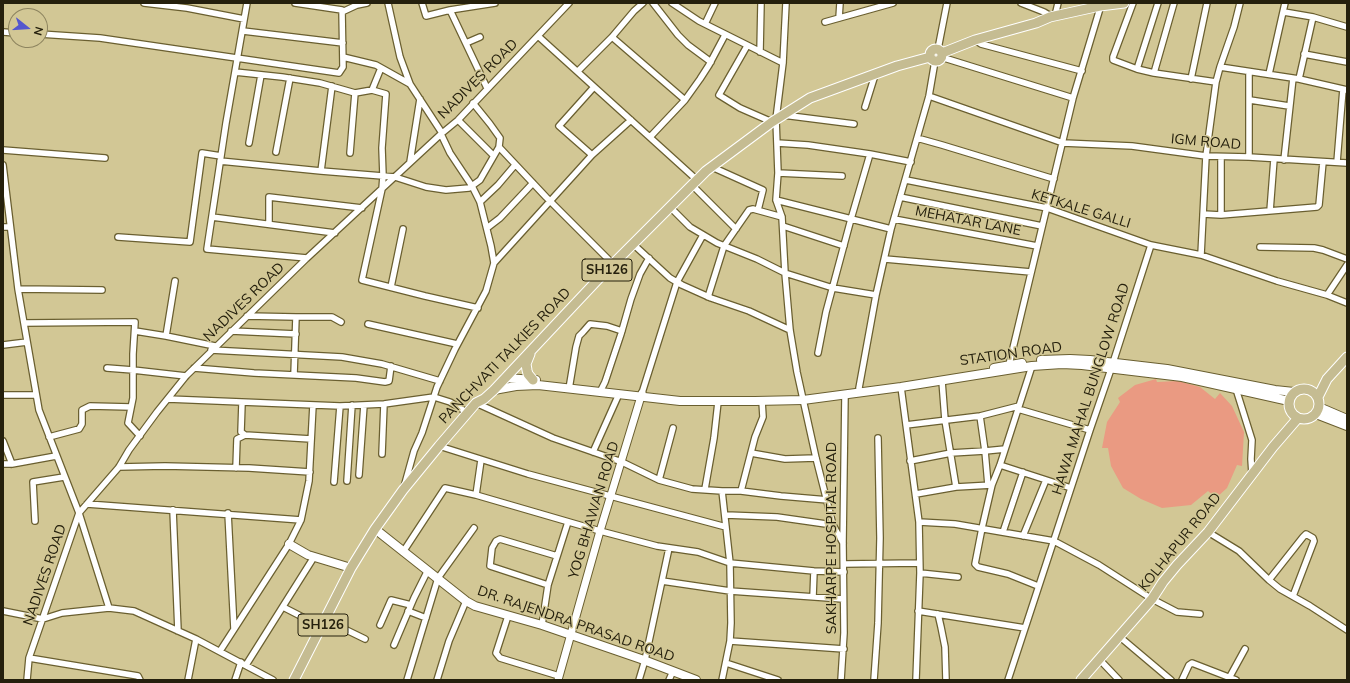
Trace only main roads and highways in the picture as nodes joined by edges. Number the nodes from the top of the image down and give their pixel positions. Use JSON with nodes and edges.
{"nodes":[{"id":1,"x":1124,"y":3,"type":"edge"},
{"id":2,"x":1101,"y":5,"type":"edge"},
{"id":3,"x":531,"y":351,"type":"junction"},
{"id":4,"x":1347,"y":357,"type":"edge"},
{"id":5,"x":1112,"y":366,"type":"junction"},
{"id":6,"x":1008,"y":368,"type":"junction"},
{"id":7,"x":506,"y":378,"type":"junction"},
{"id":8,"x":1327,"y":379,"type":"junction"},
{"id":9,"x":533,"y":380,"type":"junction"},
{"id":10,"x":570,"y":386,"type":"junction"},
{"id":11,"x":1308,"y":389,"type":"junction"},
{"id":12,"x":494,"y":390,"type":"junction"},
{"id":13,"x":601,"y":390,"type":"junction"},
{"id":14,"x":860,"y":390,"type":"junction"},
{"id":15,"x":642,"y":395,"type":"junction"},
{"id":16,"x":1291,"y":396,"type":"junction"},
{"id":17,"x":1318,"y":397,"type":"junction"},
{"id":18,"x":803,"y":398,"type":"junction"},
{"id":19,"x":1317,"y":411,"type":"junction"},
{"id":20,"x":1298,"y":418,"type":"junction"},
{"id":21,"x":1347,"y":419,"type":"edge"},
{"id":22,"x":1347,"y":426,"type":"edge"},
{"id":23,"x":375,"y":529,"type":"junction"},
{"id":24,"x":289,"y":544,"type":"road end"},
{"id":25,"x":351,"y":568,"type":"junction"},
{"id":26,"x":294,"y":680,"type":"edge"},
{"id":27,"x":696,"y":680,"type":"edge"},
{"id":28,"x":1081,"y":680,"type":"edge"}],
"edges":[{"from":1,"to":2,"type":"main road"},
{"from":2,"to":3,"type":"main road","name":"PANCHVATI TALKIES ROAD","number":"SH126"},
{"from":3,"to":7,"type":"main road","name":"PANCHVATI TALKIES ROAD","number":"SH126"},
{"from":3,"to":9,"type":"main road"},
{"from":4,"to":8,"type":"main road"},
{"from":5,"to":6,"type":"main road","name":"STATION ROAD"},
{"from":5,"to":6,"type":"main road","name":"STATION ROAD"},
{"from":5,"to":16,"type":"main road","name":"STATION ROAD"},
{"from":5,"to":16,"type":"main road","name":"STATION ROAD"},
{"from":6,"to":14,"type":"main road","name":"STATION ROAD"},
{"from":6,"to":14,"type":"main road","name":"STATION ROAD"},
{"from":7,"to":9,"type":"main road"},
{"from":7,"to":12,"type":"main road","name":"PANCHVATI TALKIES ROAD","number":"SH126"},
{"from":8,"to":11,"type":"main road"},
{"from":8,"to":17,"type":"main road"},
{"from":9,"to":10,"type":"main road"},
{"from":10,"to":12,"type":"main road"},
{"from":10,"to":13,"type":"main road"},
{"from":11,"to":16,"type":"main road"},
{"from":11,"to":17,"type":"main road"},
{"from":12,"to":23,"type":"main road","name":"PANCHVATI TALKIES ROAD","number":"SH126"},
{"from":13,"to":15,"type":"main road"},
{"from":13,"to":15,"type":"main road"},
{"from":14,"to":18,"type":"main road","name":"STATION ROAD"},
{"from":14,"to":18,"type":"main road","name":"STATION ROAD"},
{"from":15,"to":18,"type":"main road"},
{"from":15,"to":18,"type":"main road"},
{"from":16,"to":20,"type":"main road"},
{"from":17,"to":19,"type":"main road"},
{"from":19,"to":20,"type":"main road"},
{"from":19,"to":21,"type":"main road"},
{"from":19,"to":22,"type":"main road"},
{"from":20,"to":28,"type":"main road","name":"KOLHAPUR ROAD"},
{"from":23,"to":25,"type":"main road","name":"PANCHVATI TALKIES ROAD","number":"SH126"},
{"from":23,"to":27,"type":"main road","name":"DR. RAJENDRA PRASAD ROAD"},
{"from":24,"to":25,"type":"main road"},
{"from":25,"to":26,"type":"main road","number":"SH126"}]}
